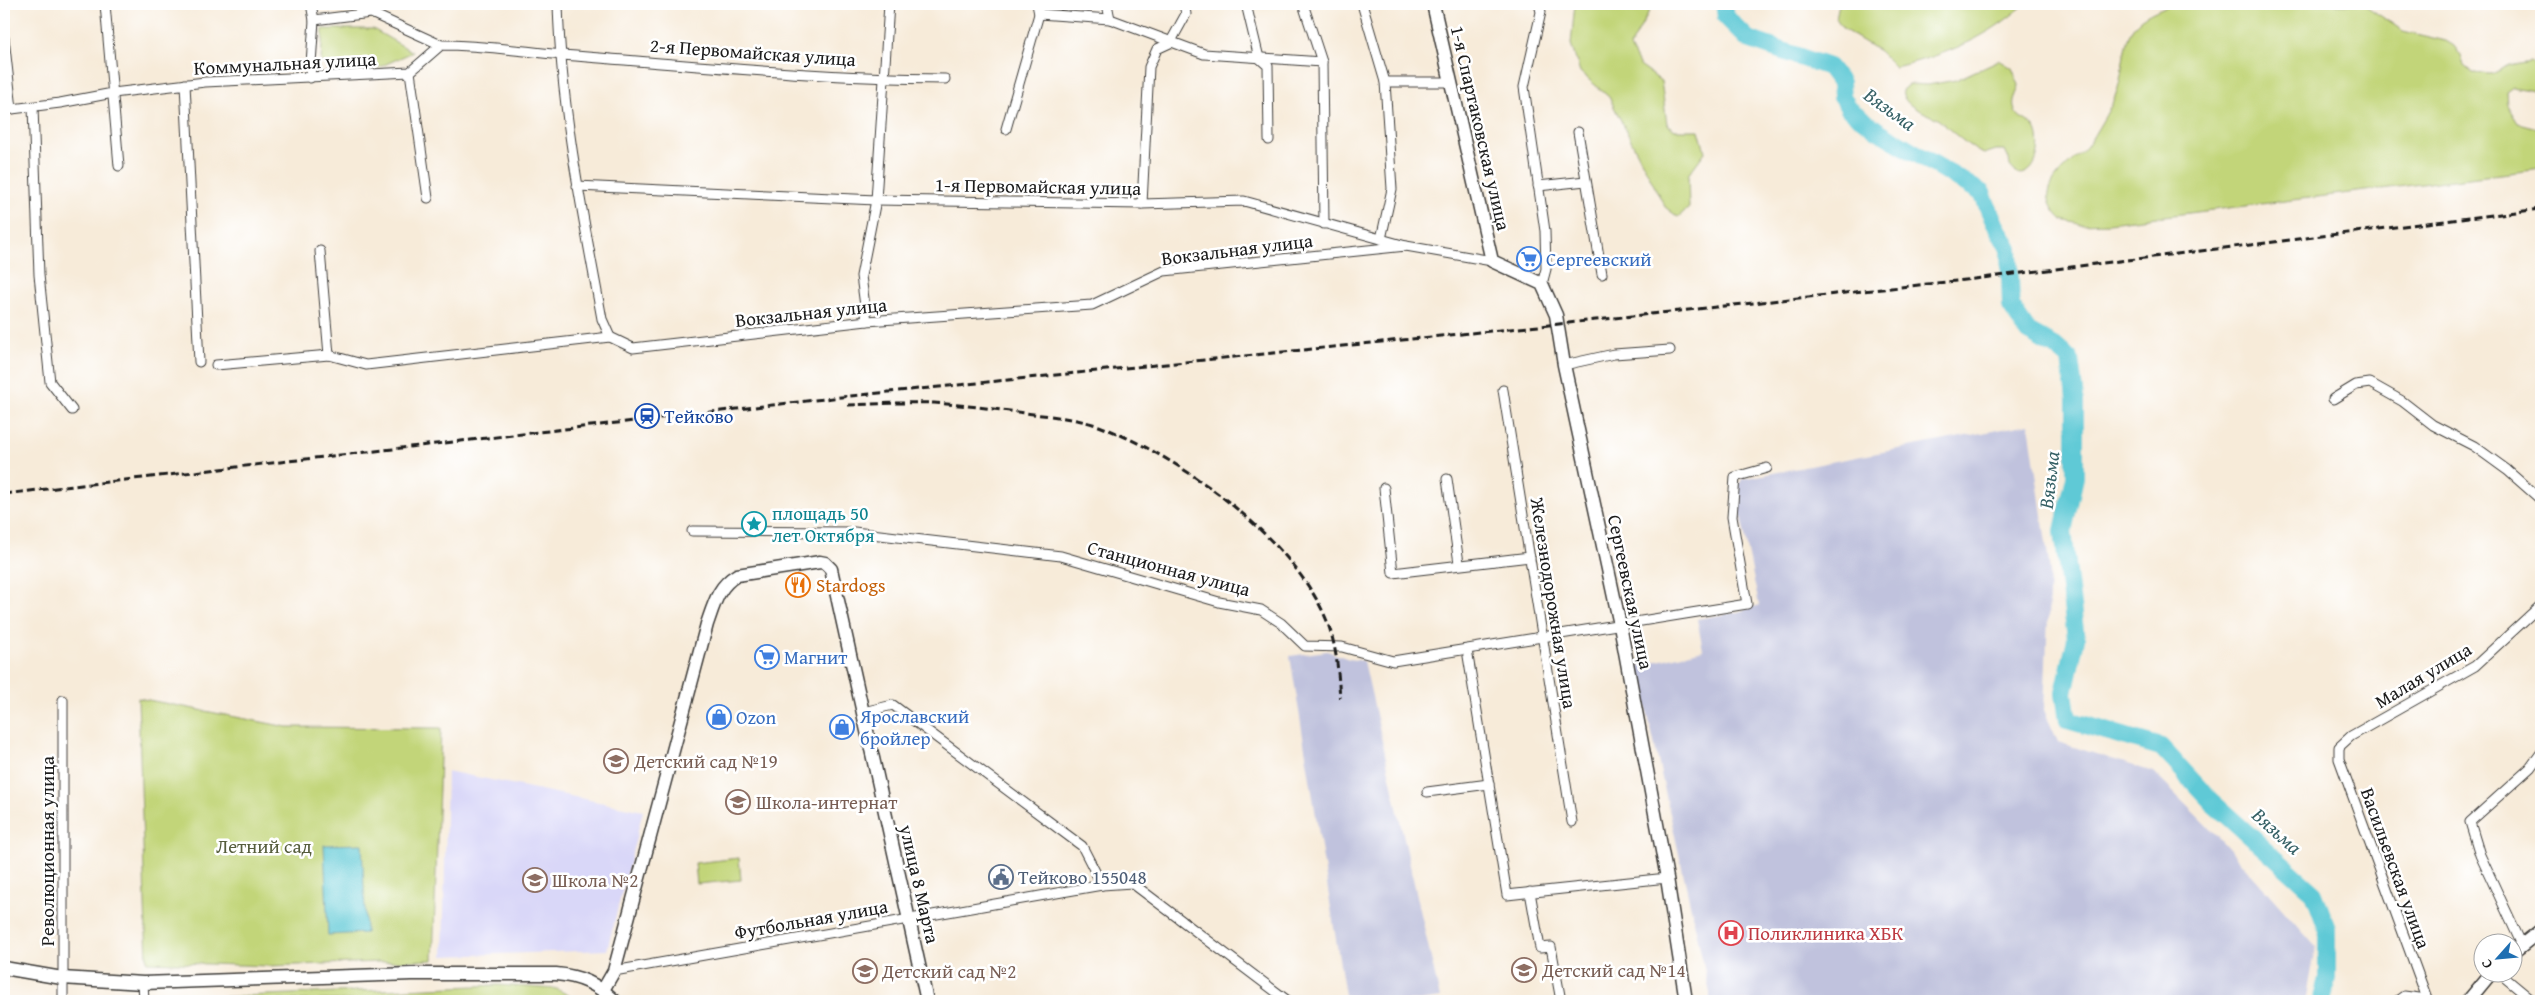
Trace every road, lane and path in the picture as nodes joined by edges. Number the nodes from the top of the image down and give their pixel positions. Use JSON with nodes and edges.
{"nodes":[{"id":1,"x":105,"y":4,"type":"edge"},
{"id":2,"x":311,"y":4,"type":"edge"},
{"id":3,"x":558,"y":4,"type":"edge"},
{"id":4,"x":889,"y":4,"type":"edge"},
{"id":5,"x":1037,"y":4,"type":"edge"},
{"id":6,"x":1107,"y":4,"type":"edge"},
{"id":7,"x":1184,"y":4,"type":"edge"},
{"id":8,"x":1246,"y":4,"type":"edge"},
{"id":9,"x":1303,"y":4,"type":"edge"},
{"id":10,"x":1362,"y":4,"type":"edge"},
{"id":11,"x":1433,"y":4,"type":"edge"},
{"id":12,"x":1539,"y":4,"type":"edge"},
{"id":13,"x":371,"y":8,"type":"edge"},
{"id":14,"x":1039,"y":14,"type":"junction"},
{"id":15,"x":1110,"y":19,"type":"junction"},
{"id":16,"x":314,"y":20,"type":"junction"},
{"id":17,"x":4,"y":38,"type":"edge"},
{"id":18,"x":1170,"y":43,"type":"junction"},
{"id":19,"x":441,"y":45,"type":"junction"},
{"id":20,"x":559,"y":55,"type":"junction"},
{"id":21,"x":1259,"y":58,"type":"junction"},
{"id":22,"x":1322,"y":62,"type":"junction"},
{"id":23,"x":410,"y":72,"type":"junction"},
{"id":24,"x":310,"y":78,"type":"junction"},
{"id":25,"x":884,"y":78,"type":"junction"},
{"id":26,"x":945,"y":78,"type":"dead end"},
{"id":27,"x":1385,"y":82,"type":"junction"},
{"id":28,"x":1451,"y":82,"type":"junction"},
{"id":29,"x":185,"y":84,"type":"junction"},
{"id":30,"x":113,"y":93,"type":"junction"},
{"id":31,"x":33,"y":106,"type":"junction"},
{"id":32,"x":8,"y":110,"type":"edge"},
{"id":33,"x":1006,"y":129,"type":"dead end"},
{"id":34,"x":1578,"y":132,"type":"dead end"},
{"id":35,"x":1269,"y":140,"type":"dead end"},
{"id":36,"x":119,"y":166,"type":"dead end"},
{"id":37,"x":1586,"y":181,"type":"junction"},
{"id":38,"x":577,"y":186,"type":"junction"},
{"id":39,"x":1538,"y":186,"type":"junction"},
{"id":40,"x":428,"y":198,"type":"dead end"},
{"id":41,"x":876,"y":200,"type":"junction"},
{"id":42,"x":1142,"y":204,"type":"junction"},
{"id":43,"x":1324,"y":224,"type":"junction"},
{"id":44,"x":1381,"y":239,"type":"junction"},
{"id":45,"x":1406,"y":246,"type":"junction"},
{"id":46,"x":320,"y":251,"type":"dead end"},
{"id":47,"x":1492,"y":261,"type":"junction"},
{"id":48,"x":1602,"y":274,"type":"dead end"},
{"id":49,"x":1542,"y":284,"type":"junction"},
{"id":50,"x":866,"y":320,"type":"junction"},
{"id":51,"x":610,"y":336,"type":"junction"},
{"id":52,"x":1670,"y":350,"type":"dead end"},
{"id":53,"x":329,"y":355,"type":"junction"},
{"id":54,"x":199,"y":362,"type":"dead end"},
{"id":55,"x":216,"y":365,"type":"dead end"},
{"id":56,"x":1564,"y":365,"type":"junction"},
{"id":57,"x":1503,"y":390,"type":"dead end"},
{"id":58,"x":2333,"y":399,"type":"dead end"},
{"id":59,"x":72,"y":410,"type":"dead end"},
{"id":60,"x":1767,"y":468,"type":"dead end"},
{"id":61,"x":1447,"y":479,"type":"dead end"},
{"id":62,"x":1384,"y":488,"type":"dead end"},
{"id":63,"x":2541,"y":500,"type":"edge"},
{"id":64,"x":692,"y":531,"type":"dead end"},
{"id":65,"x":1530,"y":557,"type":"junction"},
{"id":66,"x":1459,"y":564,"type":"junction"},
{"id":67,"x":2541,"y":606,"type":"edge"},
{"id":68,"x":1620,"y":625,"type":"junction"},
{"id":69,"x":1543,"y":637,"type":"junction"},
{"id":70,"x":1467,"y":650,"type":"junction"},
{"id":71,"x":63,"y":700,"type":"dead end"},
{"id":72,"x":863,"y":712,"type":"junction"},
{"id":73,"x":2339,"y":747,"type":"joint"},
{"id":74,"x":2541,"y":753,"type":"edge"},
{"id":75,"x":1489,"y":784,"type":"junction"},
{"id":76,"x":1426,"y":792,"type":"dead end"},
{"id":77,"x":1572,"y":822,"type":"dead end"},
{"id":78,"x":1667,"y":878,"type":"junction"},
{"id":79,"x":1102,"y":885,"type":"junction"},
{"id":80,"x":1530,"y":892,"type":"junction"},
{"id":81,"x":908,"y":918,"type":"junction"},
{"id":82,"x":2541,"y":930,"type":"edge"},
{"id":83,"x":2510,"y":932,"type":"edge"},
{"id":84,"x":2522,"y":945,"type":"edge"},
{"id":85,"x":4,"y":968,"type":"edge"},
{"id":86,"x":614,"y":970,"type":"junction"},
{"id":87,"x":62,"y":978,"type":"junction"},
{"id":88,"x":143,"y":982,"type":"junction"},
{"id":89,"x":2484,"y":982,"type":"edge"},
{"id":90,"x":2510,"y":982,"type":"edge"},
{"id":91,"x":604,"y":990,"type":"junction"},
{"id":92,"x":2428,"y":1000,"type":"edge"},
{"id":93,"x":63,"y":1001,"type":"edge"},
{"id":94,"x":144,"y":1001,"type":"edge"},
{"id":95,"x":615,"y":1001,"type":"edge"},
{"id":96,"x":927,"y":1001,"type":"edge"},
{"id":97,"x":1288,"y":1001,"type":"edge"},
{"id":98,"x":1561,"y":1001,"type":"edge"},
{"id":99,"x":1686,"y":1001,"type":"edge"},
{"id":100,"x":2397,"y":1001,"type":"edge"},
{"id":101,"x":2468,"y":1001,"type":"edge"},
{"id":102,"x":2533,"y":1001,"type":"edge"}],
"edges":[{"from":1,"to":30,"type":"street"},
{"from":2,"to":16,"type":"street"},
{"from":3,"to":20,"type":"street"},
{"from":4,"to":25,"type":"street"},
{"from":5,"to":14,"type":"street"},
{"from":6,"to":15,"type":"street"},
{"from":7,"to":18,"type":"street"},
{"from":8,"to":21,"type":"street"},
{"from":9,"to":22,"type":"street"},
{"from":10,"to":27,"type":"street"},
{"from":11,"to":28,"type":"street","name":"1-я Спартаковская улица"},
{"from":12,"to":39,"type":"street"},
{"from":13,"to":16,"type":"street"},
{"from":13,"to":19,"type":"street"},
{"from":14,"to":15,"type":"street"},
{"from":14,"to":33,"type":"street"},
{"from":15,"to":18,"type":"street"},
{"from":16,"to":24,"type":"street"},
{"from":17,"to":32,"type":"street"},
{"from":18,"to":21,"type":"street"},
{"from":18,"to":42,"type":"street"},
{"from":19,"to":20,"type":"street"},
{"from":19,"to":23,"type":"street"},
{"from":20,"to":25,"type":"street","name":"2-я Первомайская улица"},
{"from":20,"to":38,"type":"street"},
{"from":21,"to":22,"type":"street"},
{"from":21,"to":35,"type":"street"},
{"from":22,"to":43,"type":"street"},
{"from":23,"to":24,"type":"street","name":"Коммунальная улица"},
{"from":23,"to":40,"type":"street"},
{"from":24,"to":29,"type":"street","name":"Коммунальная улица"},
{"from":25,"to":26,"type":"street","name":"2-я Первомайская улица"},
{"from":25,"to":41,"type":"street"},
{"from":27,"to":28,"type":"street"},
{"from":27,"to":44,"type":"street"},
{"from":28,"to":47,"type":"street","name":"1-я Спартаковская улица"},
{"from":29,"to":30,"type":"street","name":"Коммунальная улица"},
{"from":29,"to":54,"type":"street"},
{"from":30,"to":31,"type":"street","name":"Коммунальная улица"},
{"from":30,"to":36,"type":"street"},
{"from":31,"to":32,"type":"street","name":"Коммунальная улица"},
{"from":31,"to":59,"type":"street"},
{"from":34,"to":37,"type":"street"},
{"from":37,"to":39,"type":"street"},
{"from":37,"to":48,"type":"street"},
{"from":38,"to":41,"type":"street","name":"1-я Первомайская улица"},
{"from":38,"to":51,"type":"street"},
{"from":39,"to":49,"type":"street"},
{"from":41,"to":42,"type":"street","name":"1-я Первомайская улица"},
{"from":41,"to":50,"type":"street"},
{"from":42,"to":43,"type":"street","name":"1-я Первомайская улица"},
{"from":43,"to":44,"type":"street","name":"1-я Первомайская улица"},
{"from":44,"to":45,"type":"street","name":"1-я Первомайская улица"},
{"from":45,"to":47,"type":"street","name":"1-я Первомайская улица"},
{"from":45,"to":50,"type":"street","name":"Вокзальная улица"},
{"from":46,"to":53,"type":"street"},
{"from":47,"to":49,"type":"street"},
{"from":49,"to":56,"type":"street","name":"Сергеевская улица"},
{"from":50,"to":51,"type":"street","name":"Вокзальная улица"},
{"from":51,"to":53,"type":"street"},
{"from":52,"to":56,"type":"street"},
{"from":53,"to":55,"type":"street"},
{"from":56,"to":68,"type":"street","name":"Сергеевская улица"},
{"from":57,"to":65,"type":"street","name":"Железнодорожная улица"},
{"from":58,"to":63,"type":"street"},
{"from":60,"to":68,"type":"street","name":"Станционная улица"},
{"from":61,"to":66,"type":"street"},
{"from":62,"to":66,"type":"street"},
{"from":64,"to":70,"type":"street","name":"Станционная улица"},
{"from":65,"to":66,"type":"street"},
{"from":65,"to":69,"type":"street","name":"Железнодорожная улица"},
{"from":67,"to":73,"type":"street","name":"Малая улица"},
{"from":68,"to":69,"type":"street","name":"Станционная улица"},
{"from":68,"to":78,"type":"street","name":"Сергеевская улица"},
{"from":69,"to":70,"type":"street","name":"Станционная улица"},
{"from":69,"to":77,"type":"street","name":"Железнодорожная улица"},
{"from":70,"to":75,"type":"street"},
{"from":71,"to":87,"type":"street","name":"Революционная улица"},
{"from":72,"to":79,"type":"street"},
{"from":72,"to":81,"type":"street","name":"улица 8 Марта"},
{"from":72,"to":86,"type":"street","name":"улица 8 Марта"},
{"from":73,"to":92,"type":"street","name":"Васильевская улица"},
{"from":74,"to":83,"type":"street"},
{"from":75,"to":76,"type":"street"},
{"from":75,"to":80,"type":"street"},
{"from":78,"to":80,"type":"street"},
{"from":78,"to":99,"type":"street","name":"Сергеевская улица"},
{"from":79,"to":81,"type":"street","name":"Футбольная улица"},
{"from":79,"to":97,"type":"street","name":"Футбольная улица"},
{"from":80,"to":98,"type":"street"},
{"from":81,"to":86,"type":"street","name":"Футбольная улица"},
{"from":81,"to":96,"type":"street","name":"улица 8 Марта"},
{"from":82,"to":84,"type":"street"},
{"from":85,"to":87,"type":"street"},
{"from":86,"to":91,"type":"street"},
{"from":87,"to":88,"type":"street"},
{"from":87,"to":93,"type":"street","name":"Революционная улица"},
{"from":88,"to":91,"type":"street"},
{"from":88,"to":94,"type":"street"},
{"from":89,"to":101,"type":"street"},
{"from":90,"to":102,"type":"street"},
{"from":91,"to":95,"type":"street"},
{"from":92,"to":100,"type":"street","name":"Васильевская улица"}]}
